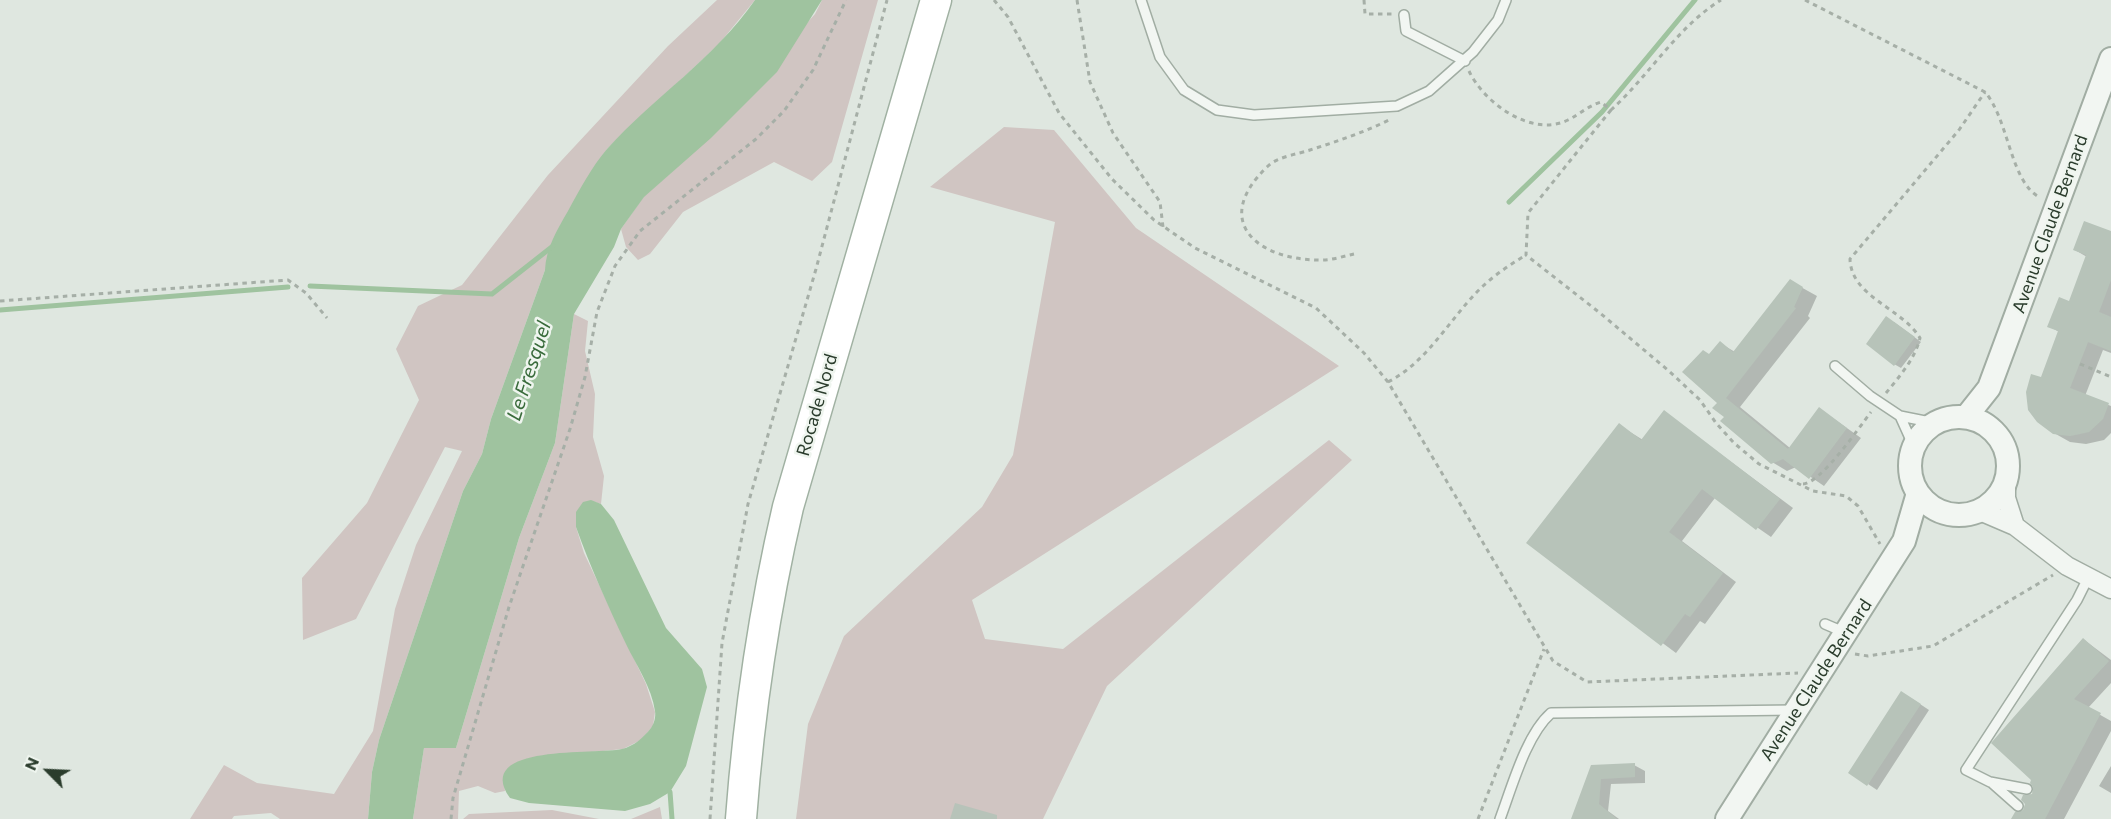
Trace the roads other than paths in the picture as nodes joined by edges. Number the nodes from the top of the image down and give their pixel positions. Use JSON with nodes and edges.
{"nodes":[{"id":1,"x":936,"y":0,"type":"edge"},
{"id":2,"x":1141,"y":0,"type":"edge"},
{"id":3,"x":1506,"y":0,"type":"edge"},
{"id":4,"x":1404,"y":15,"type":"dead end"},
{"id":5,"x":2111,"y":59,"type":"edge"},
{"id":6,"x":1465,"y":61,"type":"junction"},
{"id":7,"x":1835,"y":366,"type":"dead end"},
{"id":8,"x":1989,"y":388,"type":"junction"},
{"id":9,"x":1900,"y":416,"type":"junction"},
{"id":10,"x":1966,"y":417,"type":"junction"},
{"id":11,"x":1935,"y":423,"type":"junction"},
{"id":12,"x":1989,"y":427,"type":"junction"},
{"id":13,"x":1914,"y":447,"type":"junction"},
{"id":14,"x":2006,"y":482,"type":"junction"},
{"id":15,"x":1918,"y":493,"type":"junction"},
{"id":16,"x":1980,"y":511,"type":"junction"},
{"id":17,"x":1949,"y":514,"type":"junction"},
{"id":18,"x":2016,"y":526,"type":"junction"},
{"id":19,"x":1905,"y":541,"type":"junction"},
{"id":20,"x":2088,"y":578,"type":"junction"},
{"id":21,"x":2111,"y":589,"type":"edge"},
{"id":22,"x":1825,"y":624,"type":"dead end"},
{"id":23,"x":1840,"y":642,"type":"junction"},
{"id":24,"x":1797,"y":710,"type":"junction"},
{"id":25,"x":1990,"y":782,"type":"junction"},
{"id":26,"x":2026,"y":789,"type":"dead end"},
{"id":27,"x":2018,"y":806,"type":"dead end"},
{"id":28,"x":741,"y":819,"type":"edge"},
{"id":29,"x":1500,"y":819,"type":"edge"},
{"id":30,"x":1727,"y":819,"type":"edge"}],
"edges":[{"from":1,"to":28,"type":"main road","name":"Rocade Nord"},
{"from":2,"to":6,"type":"lane"},
{"from":3,"to":6,"type":"lane"},
{"from":4,"to":6,"type":"lane"},
{"from":5,"to":8,"type":"street","name":"Avenue Claude Bernard"},
{"from":7,"to":9,"type":"lane"},
{"from":8,"to":10,"type":"street","name":"Avenue Claude Bernard"},
{"from":8,"to":12,"type":"street","name":"Avenue Claude Bernard"},
{"from":9,"to":11,"type":"lane"},
{"from":9,"to":13,"type":"lane"},
{"from":10,"to":11,"type":"street"},
{"from":10,"to":12,"type":"street"},
{"from":11,"to":13,"type":"street"},
{"from":12,"to":14,"type":"street"},
{"from":13,"to":15,"type":"street"},
{"from":14,"to":16,"type":"street"},
{"from":14,"to":18,"type":"street"},
{"from":15,"to":17,"type":"street"},
{"from":15,"to":19,"type":"street","name":"Avenue Claude Bernard"},
{"from":16,"to":17,"type":"street"},
{"from":16,"to":18,"type":"street"},
{"from":17,"to":19,"type":"street","name":"Avenue Claude Bernard"},
{"from":18,"to":20,"type":"street"},
{"from":19,"to":23,"type":"street","name":"Avenue Claude Bernard"},
{"from":20,"to":21,"type":"street"},
{"from":20,"to":25,"type":"lane"},
{"from":22,"to":23,"type":"lane"},
{"from":23,"to":24,"type":"street","name":"Avenue Claude Bernard"},
{"from":24,"to":29,"type":"lane"},
{"from":24,"to":30,"type":"street","name":"Avenue Claude Bernard"},
{"from":25,"to":26,"type":"lane"},
{"from":25,"to":27,"type":"lane"}]}
